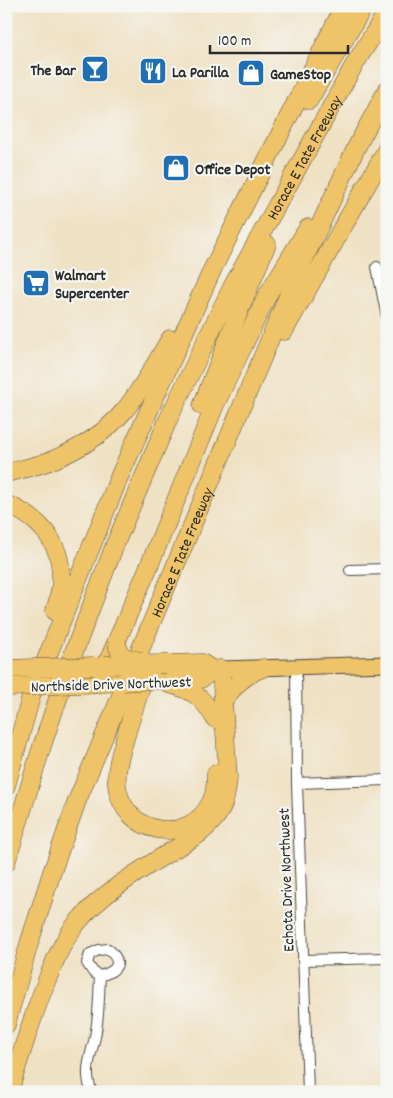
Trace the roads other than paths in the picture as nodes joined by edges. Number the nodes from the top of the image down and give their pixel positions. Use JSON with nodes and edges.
{"nodes":[{"id":1,"x":344,"y":6,"type":"edge"},
{"id":2,"x":364,"y":6,"type":"edge"},
{"id":3,"x":387,"y":12,"type":"edge"},
{"id":4,"x":387,"y":90,"type":"edge"},
{"id":5,"x":357,"y":146,"type":"junction"},
{"id":6,"x":387,"y":149,"type":"edge"},
{"id":7,"x":306,"y":152,"type":"junction"},
{"id":8,"x":232,"y":232,"type":"junction"},
{"id":9,"x":377,"y":267,"type":"dead end"},
{"id":10,"x":213,"y":268,"type":"junction"},
{"id":11,"x":387,"y":317,"type":"edge"},
{"id":12,"x":212,"y":397,"type":"junction"},
{"id":13,"x":240,"y":409,"type":"junction"},
{"id":14,"x":6,"y":473,"type":"edge"},
{"id":15,"x":207,"y":490,"type":"junction"},
{"id":16,"x":6,"y":504,"type":"edge"},
{"id":17,"x":387,"y":569,"type":"edge"},
{"id":18,"x":350,"y":570,"type":"dead end"},
{"id":19,"x":117,"y":641,"type":"junction"},
{"id":20,"x":100,"y":662,"type":"junction"},
{"id":21,"x":387,"y":664,"type":"edge"},
{"id":22,"x":296,"y":666,"type":"junction"},
{"id":23,"x":263,"y":668,"type":"junction"},
{"id":24,"x":6,"y":669,"type":"edge"},
{"id":25,"x":217,"y":670,"type":"junction"},
{"id":26,"x":167,"y":674,"type":"junction"},
{"id":27,"x":123,"y":682,"type":"junction"},
{"id":28,"x":80,"y":684,"type":"junction"},
{"id":29,"x":9,"y":687,"type":"edge"},
{"id":30,"x":32,"y":694,"type":"junction"},
{"id":31,"x":223,"y":702,"type":"junction"},
{"id":32,"x":215,"y":719,"type":"junction"},
{"id":33,"x":387,"y":780,"type":"edge"},
{"id":34,"x":297,"y":783,"type":"junction"},
{"id":35,"x":6,"y":786,"type":"edge"},
{"id":36,"x":6,"y":863,"type":"edge"},
{"id":37,"x":387,"y":958,"type":"edge"},
{"id":38,"x":303,"y":960,"type":"junction"},
{"id":39,"x":100,"y":976,"type":"dead end"},
{"id":40,"x":6,"y":1025,"type":"edge"},
{"id":41,"x":9,"y":1092,"type":"edge"},
{"id":42,"x":92,"y":1092,"type":"edge"},
{"id":43,"x":308,"y":1092,"type":"edge"}],
"edges":[{"from":1,"to":8,"type":"highway"},
{"from":2,"to":8,"type":"highway"},
{"from":3,"to":7,"type":"highway","name":"Horace E Tate Freeway"},
{"from":4,"to":5,"type":"highway","name":"Horace E Tate Freeway"},
{"from":5,"to":12,"type":"highway"},
{"from":5,"to":13,"type":"highway","name":"Horace E Tate Freeway"},
{"from":6,"to":13,"type":"highway"},
{"from":7,"to":12,"type":"highway"},
{"from":7,"to":36,"type":"highway","name":"Horace E Tate Freeway"},
{"from":8,"to":10,"type":"highway"},
{"from":9,"to":11,"type":"street"},
{"from":10,"to":14,"type":"highway"},
{"from":10,"to":30,"type":"highway"},
{"from":12,"to":19,"type":"highway"},
{"from":12,"to":20,"type":"highway"},
{"from":13,"to":15,"type":"highway","name":"Horace E Tate Freeway"},
{"from":15,"to":32,"type":"highway"},
{"from":15,"to":40,"type":"highway","name":"Horace E Tate Freeway"},
{"from":16,"to":30,"type":"highway"},
{"from":17,"to":18,"type":"street"},
{"from":19,"to":20,"type":"highway"},
{"from":19,"to":26,"type":"highway","bridge":true},
{"from":20,"to":24,"type":"highway","name":"Northside Drive Northwest","bridge":true},
{"from":20,"to":26,"type":"highway","name":"Northside Drive Northwest","bridge":true},
{"from":20,"to":27,"type":"highway"},
{"from":20,"to":28,"type":"highway"},
{"from":21,"to":22,"type":"main road","name":"Northside Drive Northwest"},
{"from":22,"to":23,"type":"main road","name":"Northside Drive Northwest"},
{"from":22,"to":34,"type":"street","name":"Echota Drive Northwest"},
{"from":23,"to":25,"type":"main road","name":"Northside Drive Northwest"},
{"from":23,"to":31,"type":"highway"},
{"from":25,"to":26,"type":"highway","name":"Northside Drive Northwest"},
{"from":25,"to":31,"type":"highway"},
{"from":25,"to":32,"type":"highway"},
{"from":26,"to":27,"type":"highway","name":"Northside Drive Northwest","bridge":true},
{"from":26,"to":32,"type":"highway"},
{"from":27,"to":28,"type":"highway","name":"Northside Drive Northwest"},
{"from":28,"to":29,"type":"highway","name":"Northside Drive Northwest","bridge":true},
{"from":30,"to":35,"type":"highway"},
{"from":31,"to":41,"type":"highway"},
{"from":33,"to":34,"type":"street"},
{"from":34,"to":38,"type":"street","name":"Echota Drive Northwest"},
{"from":37,"to":38,"type":"street"},
{"from":38,"to":43,"type":"street","name":"Echota Drive Northwest"},
{"from":39,"to":42,"type":"street"}]}
